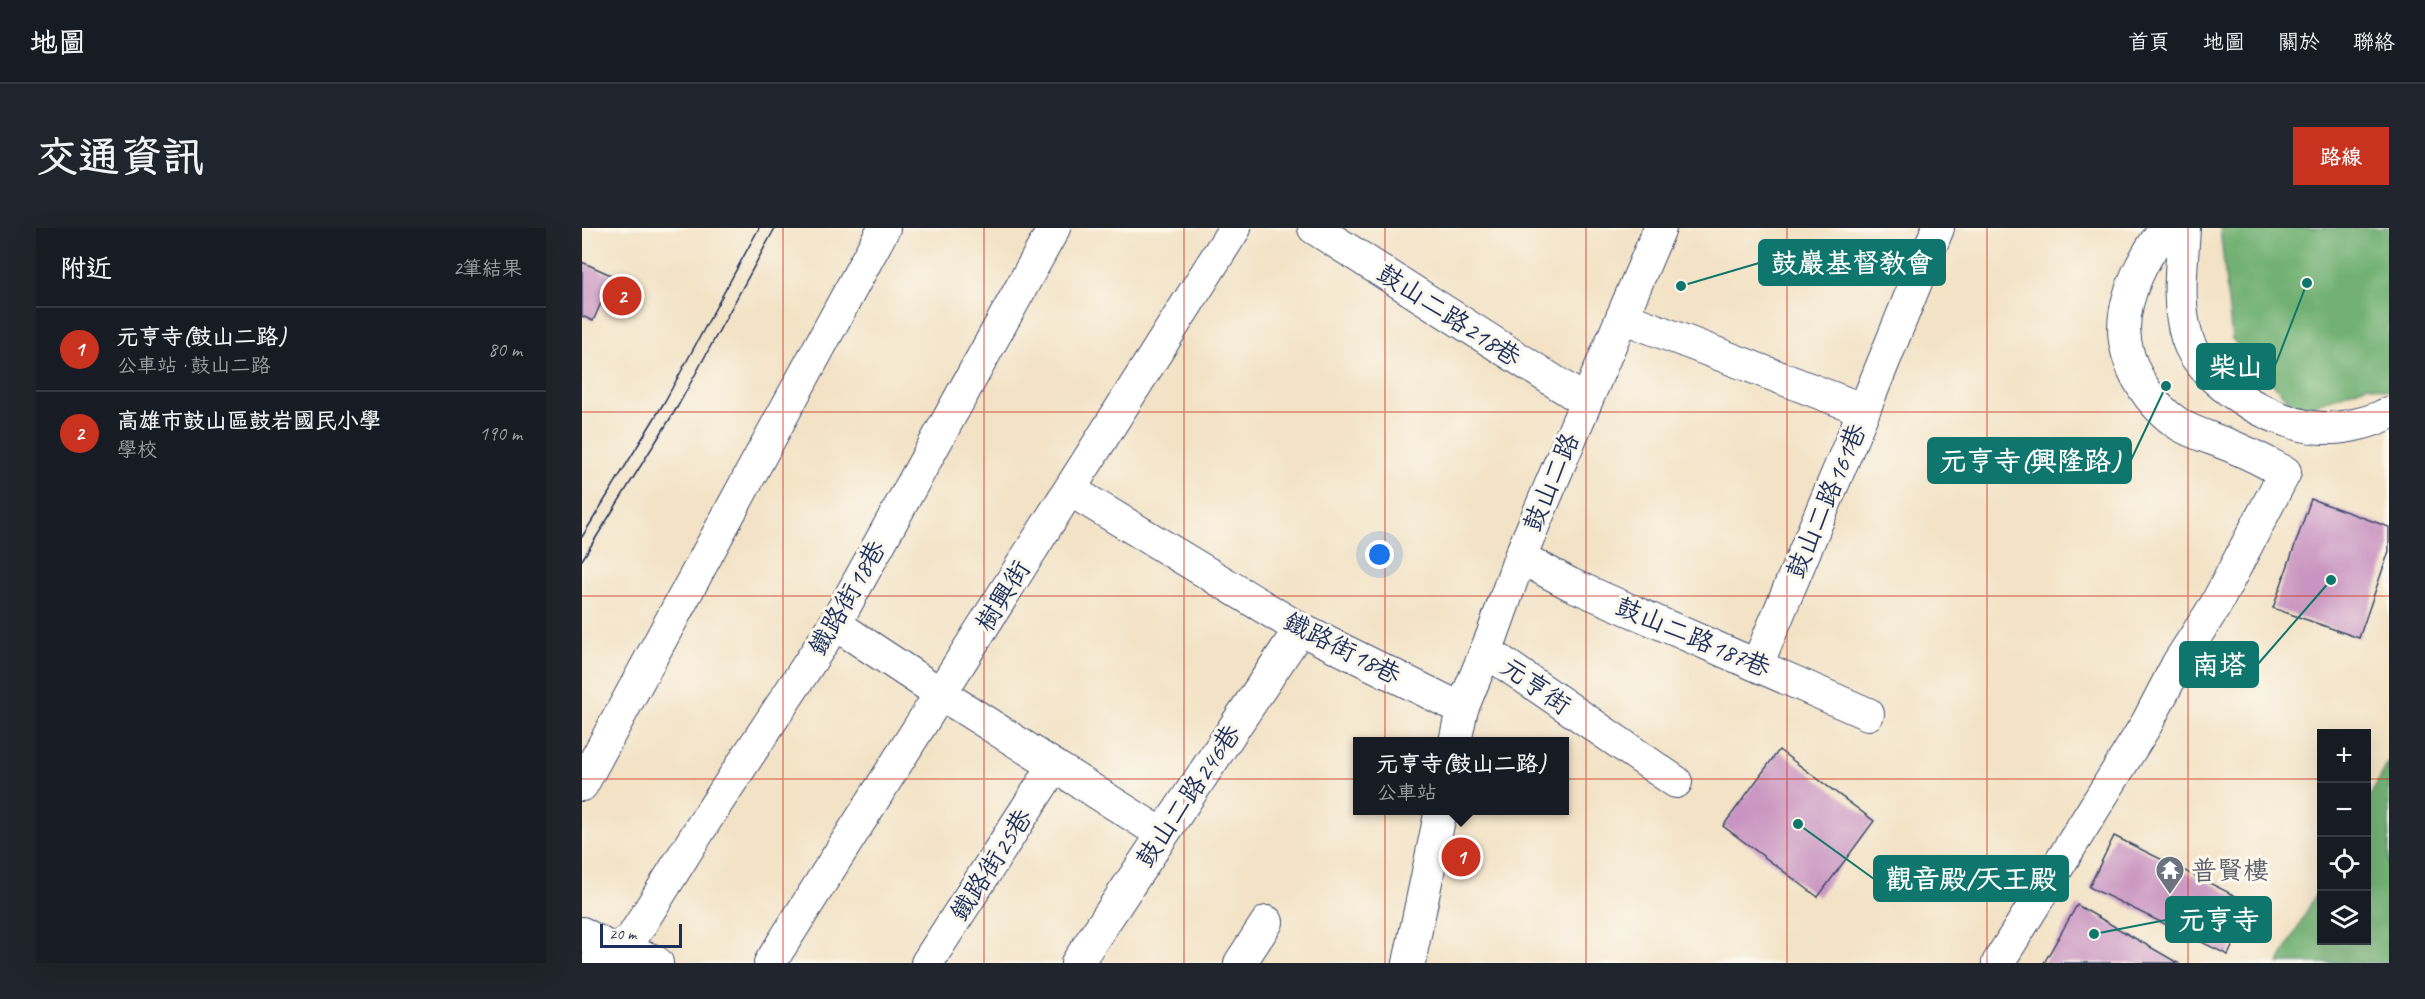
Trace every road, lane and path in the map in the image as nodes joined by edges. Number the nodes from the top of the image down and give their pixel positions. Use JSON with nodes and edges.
{"nodes":[{"id":1,"x":884,"y":228,"type":"edge"},
{"id":2,"x":1054,"y":228,"type":"edge"},
{"id":3,"x":1235,"y":228,"type":"edge"},
{"id":4,"x":1314,"y":228,"type":"edge"},
{"id":5,"x":1660,"y":228,"type":"edge"},
{"id":6,"x":1938,"y":228,"type":"edge"},
{"id":7,"x":2166,"y":228,"type":"edge"},
{"id":8,"x":2184,"y":228,"type":"edge"},
{"id":9,"x":1622,"y":317,"type":"junction"},
{"id":10,"x":1585,"y":401,"type":"junction"},
{"id":11,"x":1864,"y":410,"type":"junction"},
{"id":12,"x":2389,"y":413,"type":"edge"},
{"id":13,"x":1070,"y":490,"type":"junction"},
{"id":14,"x":1520,"y":557,"type":"junction"},
{"id":15,"x":835,"y":624,"type":"junction"},
{"id":16,"x":1300,"y":629,"type":"junction"},
{"id":17,"x":1486,"y":651,"type":"junction"},
{"id":18,"x":1757,"y":665,"type":"junction"},
{"id":19,"x":941,"y":694,"type":"junction"},
{"id":20,"x":1462,"y":709,"type":"junction"},
{"id":21,"x":1868,"y":714,"type":"dead end"},
{"id":22,"x":1456,"y":737,"type":"edge"},
{"id":23,"x":1054,"y":766,"type":"junction"},
{"id":24,"x":1676,"y":782,"type":"dead end"},
{"id":25,"x":582,"y":785,"type":"edge"},
{"id":26,"x":1440,"y":815,"type":"edge"},
{"id":27,"x":1162,"y":834,"type":"junction"},
{"id":28,"x":1267,"y":922,"type":"dead end"},
{"id":29,"x":582,"y":933,"type":"edge"},
{"id":30,"x":606,"y":957,"type":"edge"},
{"id":31,"x":657,"y":963,"type":"edge"},
{"id":32,"x":770,"y":963,"type":"edge"},
{"id":33,"x":927,"y":963,"type":"edge"},
{"id":34,"x":1077,"y":963,"type":"edge"},
{"id":35,"x":1240,"y":963,"type":"edge"},
{"id":36,"x":1409,"y":963,"type":"edge"},
{"id":37,"x":1998,"y":963,"type":"edge"}],
"edges":[{"from":1,"to":25,"type":"street"},
{"from":2,"to":15,"type":"street","name":"鐵路街18巷"},
{"from":3,"to":13,"type":"street","name":"樹興街"},
{"from":4,"to":10,"type":"street","name":"鼓山二路218巷"},
{"from":5,"to":9,"type":"street","name":"鼓山二路"},
{"from":6,"to":11,"type":"street"},
{"from":7,"to":37,"type":"street"},
{"from":8,"to":12,"type":"street"},
{"from":9,"to":10,"type":"street","name":"鼓山二路"},
{"from":9,"to":11,"type":"street","name":"鼓山二路161巷"},
{"from":10,"to":14,"type":"street","name":"鼓山二路"},
{"from":11,"to":18,"type":"street","name":"鼓山二路161巷"},
{"from":13,"to":16,"type":"street","name":"鐵路街18巷"},
{"from":13,"to":19,"type":"street","name":"樹興街"},
{"from":14,"to":17,"type":"street","name":"鼓山二路"},
{"from":14,"to":18,"type":"street","name":"鼓山二路187巷"},
{"from":15,"to":19,"type":"street"},
{"from":15,"to":30,"type":"street","name":"鐵路街18巷"},
{"from":16,"to":20,"type":"street","name":"鐵路街18巷"},
{"from":16,"to":27,"type":"street","name":"鼓山二路246巷"},
{"from":17,"to":20,"type":"street","name":"鼓山二路"},
{"from":17,"to":24,"type":"street","name":"元亨街"},
{"from":18,"to":21,"type":"street","name":"鼓山二路187巷"},
{"from":19,"to":23,"type":"street"},
{"from":19,"to":32,"type":"street","name":"樹興街"},
{"from":20,"to":22,"type":"street","name":"鼓山二路"},
{"from":23,"to":27,"type":"street"},
{"from":23,"to":33,"type":"street","name":"鐵路街25巷"},
{"from":26,"to":36,"type":"street"},
{"from":27,"to":34,"type":"street","name":"鼓山二路246巷"},
{"from":28,"to":35,"type":"street"},
{"from":29,"to":30,"type":"street"},
{"from":30,"to":31,"type":"street"}]}
